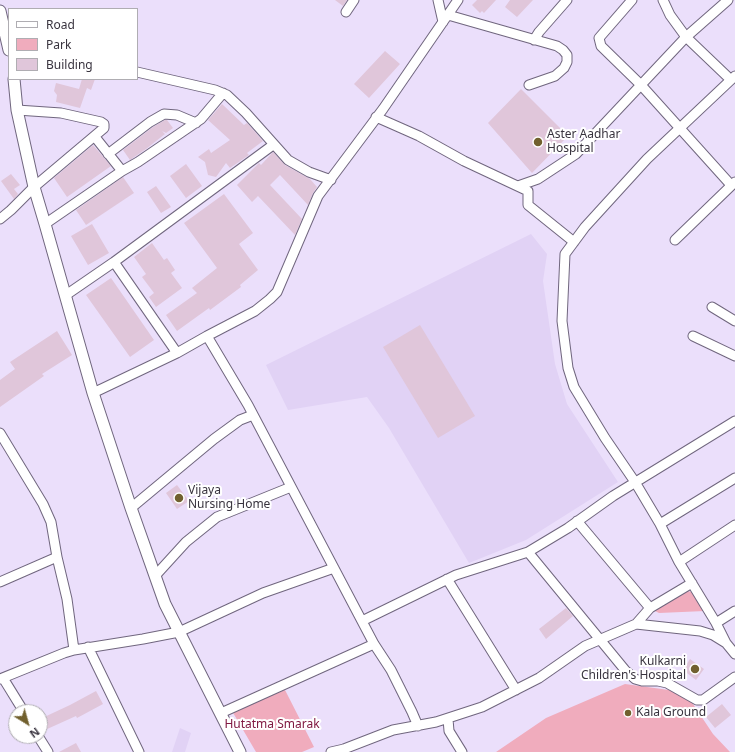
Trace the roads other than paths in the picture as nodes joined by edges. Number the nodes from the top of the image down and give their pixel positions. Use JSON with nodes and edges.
{"nodes":[{"id":1,"x":354,"y":0,"type":"edge"},
{"id":2,"x":438,"y":0,"type":"edge"},
{"id":3,"x":458,"y":0,"type":"edge"},
{"id":4,"x":567,"y":0,"type":"edge"},
{"id":5,"x":632,"y":0,"type":"edge"},
{"id":6,"x":663,"y":0,"type":"edge"},
{"id":7,"x":728,"y":0,"type":"edge"},
{"id":8,"x":0,"y":11,"type":"edge"},
{"id":9,"x":346,"y":12,"type":"dead end"},
{"id":10,"x":445,"y":18,"type":"junction"},
{"id":11,"x":3,"y":36,"type":"edge"},
{"id":12,"x":686,"y":37,"type":"junction"},
{"id":13,"x":534,"y":40,"type":"junction"},
{"id":14,"x":8,"y":48,"type":"edge"},
{"id":15,"x":138,"y":72,"type":"edge"},
{"id":16,"x":733,"y":78,"type":"edge"},
{"id":17,"x":14,"y":80,"type":"edge"},
{"id":18,"x":529,"y":85,"type":"dead end"},
{"id":19,"x":641,"y":85,"type":"junction"},
{"id":20,"x":222,"y":93,"type":"junction"},
{"id":21,"x":17,"y":110,"type":"junction"},
{"id":22,"x":376,"y":117,"type":"junction"},
{"id":23,"x":196,"y":122,"type":"junction"},
{"id":24,"x":679,"y":128,"type":"junction"},
{"id":25,"x":95,"y":137,"type":"junction"},
{"id":26,"x":273,"y":145,"type":"junction"},
{"id":27,"x":108,"y":154,"type":"junction"},
{"id":28,"x":122,"y":171,"type":"junction"},
{"id":29,"x":331,"y":180,"type":"junction"},
{"id":30,"x":733,"y":184,"type":"edge"},
{"id":31,"x":518,"y":186,"type":"junction"},
{"id":32,"x":34,"y":187,"type":"junction"},
{"id":33,"x":0,"y":219,"type":"edge"},
{"id":34,"x":45,"y":224,"type":"junction"},
{"id":35,"x":675,"y":240,"type":"dead end"},
{"id":36,"x":574,"y":242,"type":"junction"},
{"id":37,"x":114,"y":262,"type":"junction"},
{"id":38,"x":66,"y":295,"type":"junction"},
{"id":39,"x":712,"y":307,"type":"dead end"},
{"id":40,"x":735,"y":321,"type":"edge"},
{"id":41,"x":207,"y":336,"type":"junction"},
{"id":42,"x":693,"y":336,"type":"dead end"},
{"id":43,"x":177,"y":353,"type":"junction"},
{"id":44,"x":735,"y":356,"type":"edge"},
{"id":45,"x":93,"y":393,"type":"junction"},
{"id":46,"x":253,"y":415,"type":"junction"},
{"id":47,"x":735,"y":421,"type":"edge"},
{"id":48,"x":0,"y":433,"type":"edge"},
{"id":49,"x":735,"y":478,"type":"edge"},
{"id":50,"x":635,"y":482,"type":"junction"},
{"id":51,"x":291,"y":488,"type":"junction"},
{"id":52,"x":131,"y":508,"type":"junction"},
{"id":53,"x":577,"y":522,"type":"junction"},
{"id":54,"x":660,"y":524,"type":"junction"},
{"id":55,"x":735,"y":525,"type":"edge"},
{"id":56,"x":528,"y":552,"type":"junction"},
{"id":57,"x":57,"y":557,"type":"junction"},
{"id":58,"x":679,"y":562,"type":"junction"},
{"id":59,"x":334,"y":568,"type":"junction"},
{"id":60,"x":155,"y":576,"type":"junction"},
{"id":61,"x":447,"y":579,"type":"junction"},
{"id":62,"x":0,"y":582,"type":"edge"},
{"id":63,"x":692,"y":583,"type":"junction"},
{"id":64,"x":650,"y":608,"type":"junction"},
{"id":65,"x":735,"y":611,"type":"edge"},
{"id":66,"x":362,"y":621,"type":"junction"},
{"id":67,"x":716,"y":623,"type":"junction"},
{"id":68,"x":636,"y":624,"type":"junction"},
{"id":69,"x":179,"y":632,"type":"junction"},
{"id":70,"x":600,"y":639,"type":"junction"},
{"id":71,"x":726,"y":643,"type":"junction"},
{"id":72,"x":374,"y":644,"type":"junction"},
{"id":73,"x":88,"y":647,"type":"junction"},
{"id":74,"x":74,"y":650,"type":"junction"},
{"id":75,"x":735,"y":654,"type":"edge"},
{"id":76,"x":735,"y":677,"type":"edge"},
{"id":77,"x":1,"y":678,"type":"edge"},
{"id":78,"x":516,"y":690,"type":"junction"},
{"id":79,"x":19,"y":704,"type":"edge"},
{"id":80,"x":221,"y":713,"type":"junction"},
{"id":81,"x":448,"y":719,"type":"junction"},
{"id":82,"x":418,"y":726,"type":"junction"},
{"id":83,"x":140,"y":752,"type":"edge"},
{"id":84,"x":240,"y":752,"type":"edge"},
{"id":85,"x":331,"y":752,"type":"edge"},
{"id":86,"x":462,"y":752,"type":"edge"}],
"edges":[{"from":1,"to":9,"type":"street"},
{"from":2,"to":10,"type":"street"},
{"from":3,"to":10,"type":"street"},
{"from":4,"to":13,"type":"street"},
{"from":5,"to":19,"type":"street"},
{"from":6,"to":12,"type":"street"},
{"from":7,"to":12,"type":"street"},
{"from":8,"to":11,"type":"street"},
{"from":10,"to":13,"type":"street"},
{"from":10,"to":22,"type":"street"},
{"from":11,"to":14,"type":"street"},
{"from":12,"to":16,"type":"street"},
{"from":12,"to":19,"type":"street"},
{"from":13,"to":18,"type":"street"},
{"from":15,"to":20,"type":"street"},
{"from":16,"to":24,"type":"street"},
{"from":17,"to":21,"type":"street"},
{"from":19,"to":24,"type":"street"},
{"from":19,"to":31,"type":"street"},
{"from":20,"to":23,"type":"street"},
{"from":20,"to":26,"type":"street"},
{"from":21,"to":25,"type":"street"},
{"from":21,"to":32,"type":"street"},
{"from":22,"to":29,"type":"street"},
{"from":22,"to":31,"type":"street"},
{"from":23,"to":27,"type":"street"},
{"from":23,"to":28,"type":"street"},
{"from":24,"to":30,"type":"street"},
{"from":24,"to":36,"type":"street"},
{"from":25,"to":27,"type":"street"},
{"from":25,"to":32,"type":"street"},
{"from":26,"to":29,"type":"street"},
{"from":26,"to":37,"type":"street"},
{"from":27,"to":28,"type":"street"},
{"from":28,"to":34,"type":"street"},
{"from":29,"to":41,"type":"street"},
{"from":30,"to":35,"type":"street"},
{"from":31,"to":36,"type":"street"},
{"from":32,"to":33,"type":"street"},
{"from":32,"to":34,"type":"street"},
{"from":34,"to":38,"type":"street"},
{"from":36,"to":50,"type":"street"},
{"from":37,"to":38,"type":"street"},
{"from":37,"to":43,"type":"street"},
{"from":38,"to":45,"type":"street"},
{"from":39,"to":40,"type":"street"},
{"from":41,"to":43,"type":"street"},
{"from":41,"to":46,"type":"street"},
{"from":42,"to":44,"type":"street"},
{"from":43,"to":45,"type":"street"},
{"from":45,"to":52,"type":"street"},
{"from":46,"to":51,"type":"street"},
{"from":46,"to":52,"type":"street"},
{"from":47,"to":50,"type":"street"},
{"from":48,"to":57,"type":"street"},
{"from":49,"to":54,"type":"street"},
{"from":50,"to":53,"type":"street"},
{"from":50,"to":54,"type":"street"},
{"from":51,"to":59,"type":"street"},
{"from":51,"to":60,"type":"street"},
{"from":52,"to":60,"type":"street"},
{"from":53,"to":56,"type":"street"},
{"from":53,"to":64,"type":"street"},
{"from":54,"to":58,"type":"street"},
{"from":55,"to":58,"type":"street"},
{"from":56,"to":61,"type":"street"},
{"from":56,"to":70,"type":"street"},
{"from":57,"to":62,"type":"street"},
{"from":57,"to":74,"type":"street"},
{"from":58,"to":63,"type":"street"},
{"from":59,"to":66,"type":"street"},
{"from":59,"to":69,"type":"street"},
{"from":60,"to":69,"type":"street"},
{"from":61,"to":66,"type":"street"},
{"from":61,"to":78,"type":"street"},
{"from":63,"to":64,"type":"street"},
{"from":63,"to":67,"type":"street"},
{"from":64,"to":68,"type":"street"},
{"from":65,"to":67,"type":"street"},
{"from":66,"to":72,"type":"street"},
{"from":67,"to":71,"type":"street"},
{"from":68,"to":70,"type":"street"},
{"from":68,"to":71,"type":"street"},
{"from":69,"to":73,"type":"street"},
{"from":69,"to":80,"type":"street"},
{"from":70,"to":76,"type":"street"},
{"from":70,"to":78,"type":"street"},
{"from":71,"to":75,"type":"street"},
{"from":72,"to":80,"type":"street"},
{"from":72,"to":82,"type":"street"},
{"from":73,"to":74,"type":"street"},
{"from":73,"to":83,"type":"street"},
{"from":74,"to":77,"type":"street"},
{"from":77,"to":79,"type":"street"},
{"from":78,"to":81,"type":"street"},
{"from":80,"to":84,"type":"street"},
{"from":81,"to":82,"type":"street"},
{"from":81,"to":86,"type":"street"},
{"from":82,"to":85,"type":"street"}]}
